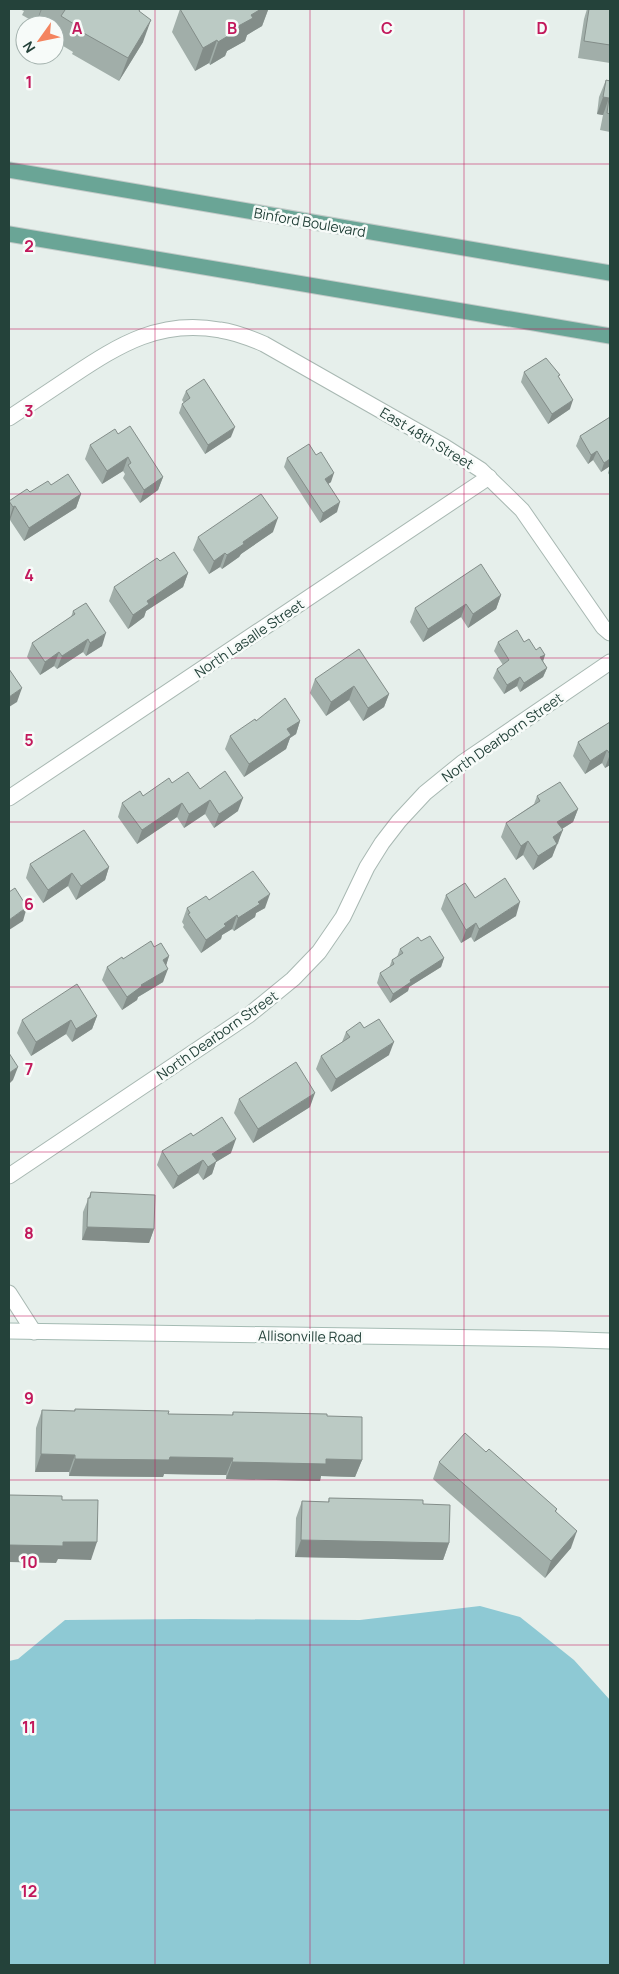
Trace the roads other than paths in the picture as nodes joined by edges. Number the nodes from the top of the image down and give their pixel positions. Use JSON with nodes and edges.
{"nodes":[{"id":1,"x":9,"y":170,"type":"edge"},
{"id":2,"x":9,"y":234,"type":"edge"},
{"id":3,"x":610,"y":273,"type":"edge"},
{"id":4,"x":610,"y":336,"type":"edge"},
{"id":5,"x":9,"y":418,"type":"edge"},
{"id":6,"x":489,"y":477,"type":"junction"},
{"id":7,"x":610,"y":633,"type":"edge"},
{"id":8,"x":610,"y":662,"type":"edge"},
{"id":9,"x":9,"y":798,"type":"edge"},
{"id":10,"x":9,"y":1176,"type":"edge"},
{"id":11,"x":9,"y":1293,"type":"edge"},
{"id":12,"x":9,"y":1331,"type":"edge"},
{"id":13,"x":34,"y":1332,"type":"junction"},
{"id":14,"x":610,"y":1341,"type":"edge"}],
"edges":[{"from":1,"to":3,"type":"main road","name":"Binford Boulevard"},
{"from":2,"to":4,"type":"main road"},
{"from":5,"to":6,"type":"street","name":"East 48th Street"},
{"from":6,"to":7,"type":"street","name":"East 48th Street"},
{"from":6,"to":9,"type":"street","name":"North Lasalle Street"},
{"from":8,"to":10,"type":"street","name":"North Dearborn Street"},
{"from":11,"to":13,"type":"street"},
{"from":12,"to":13,"type":"street","name":"Allisonville Road"},
{"from":13,"to":14,"type":"street","name":"Allisonville Road"}]}
